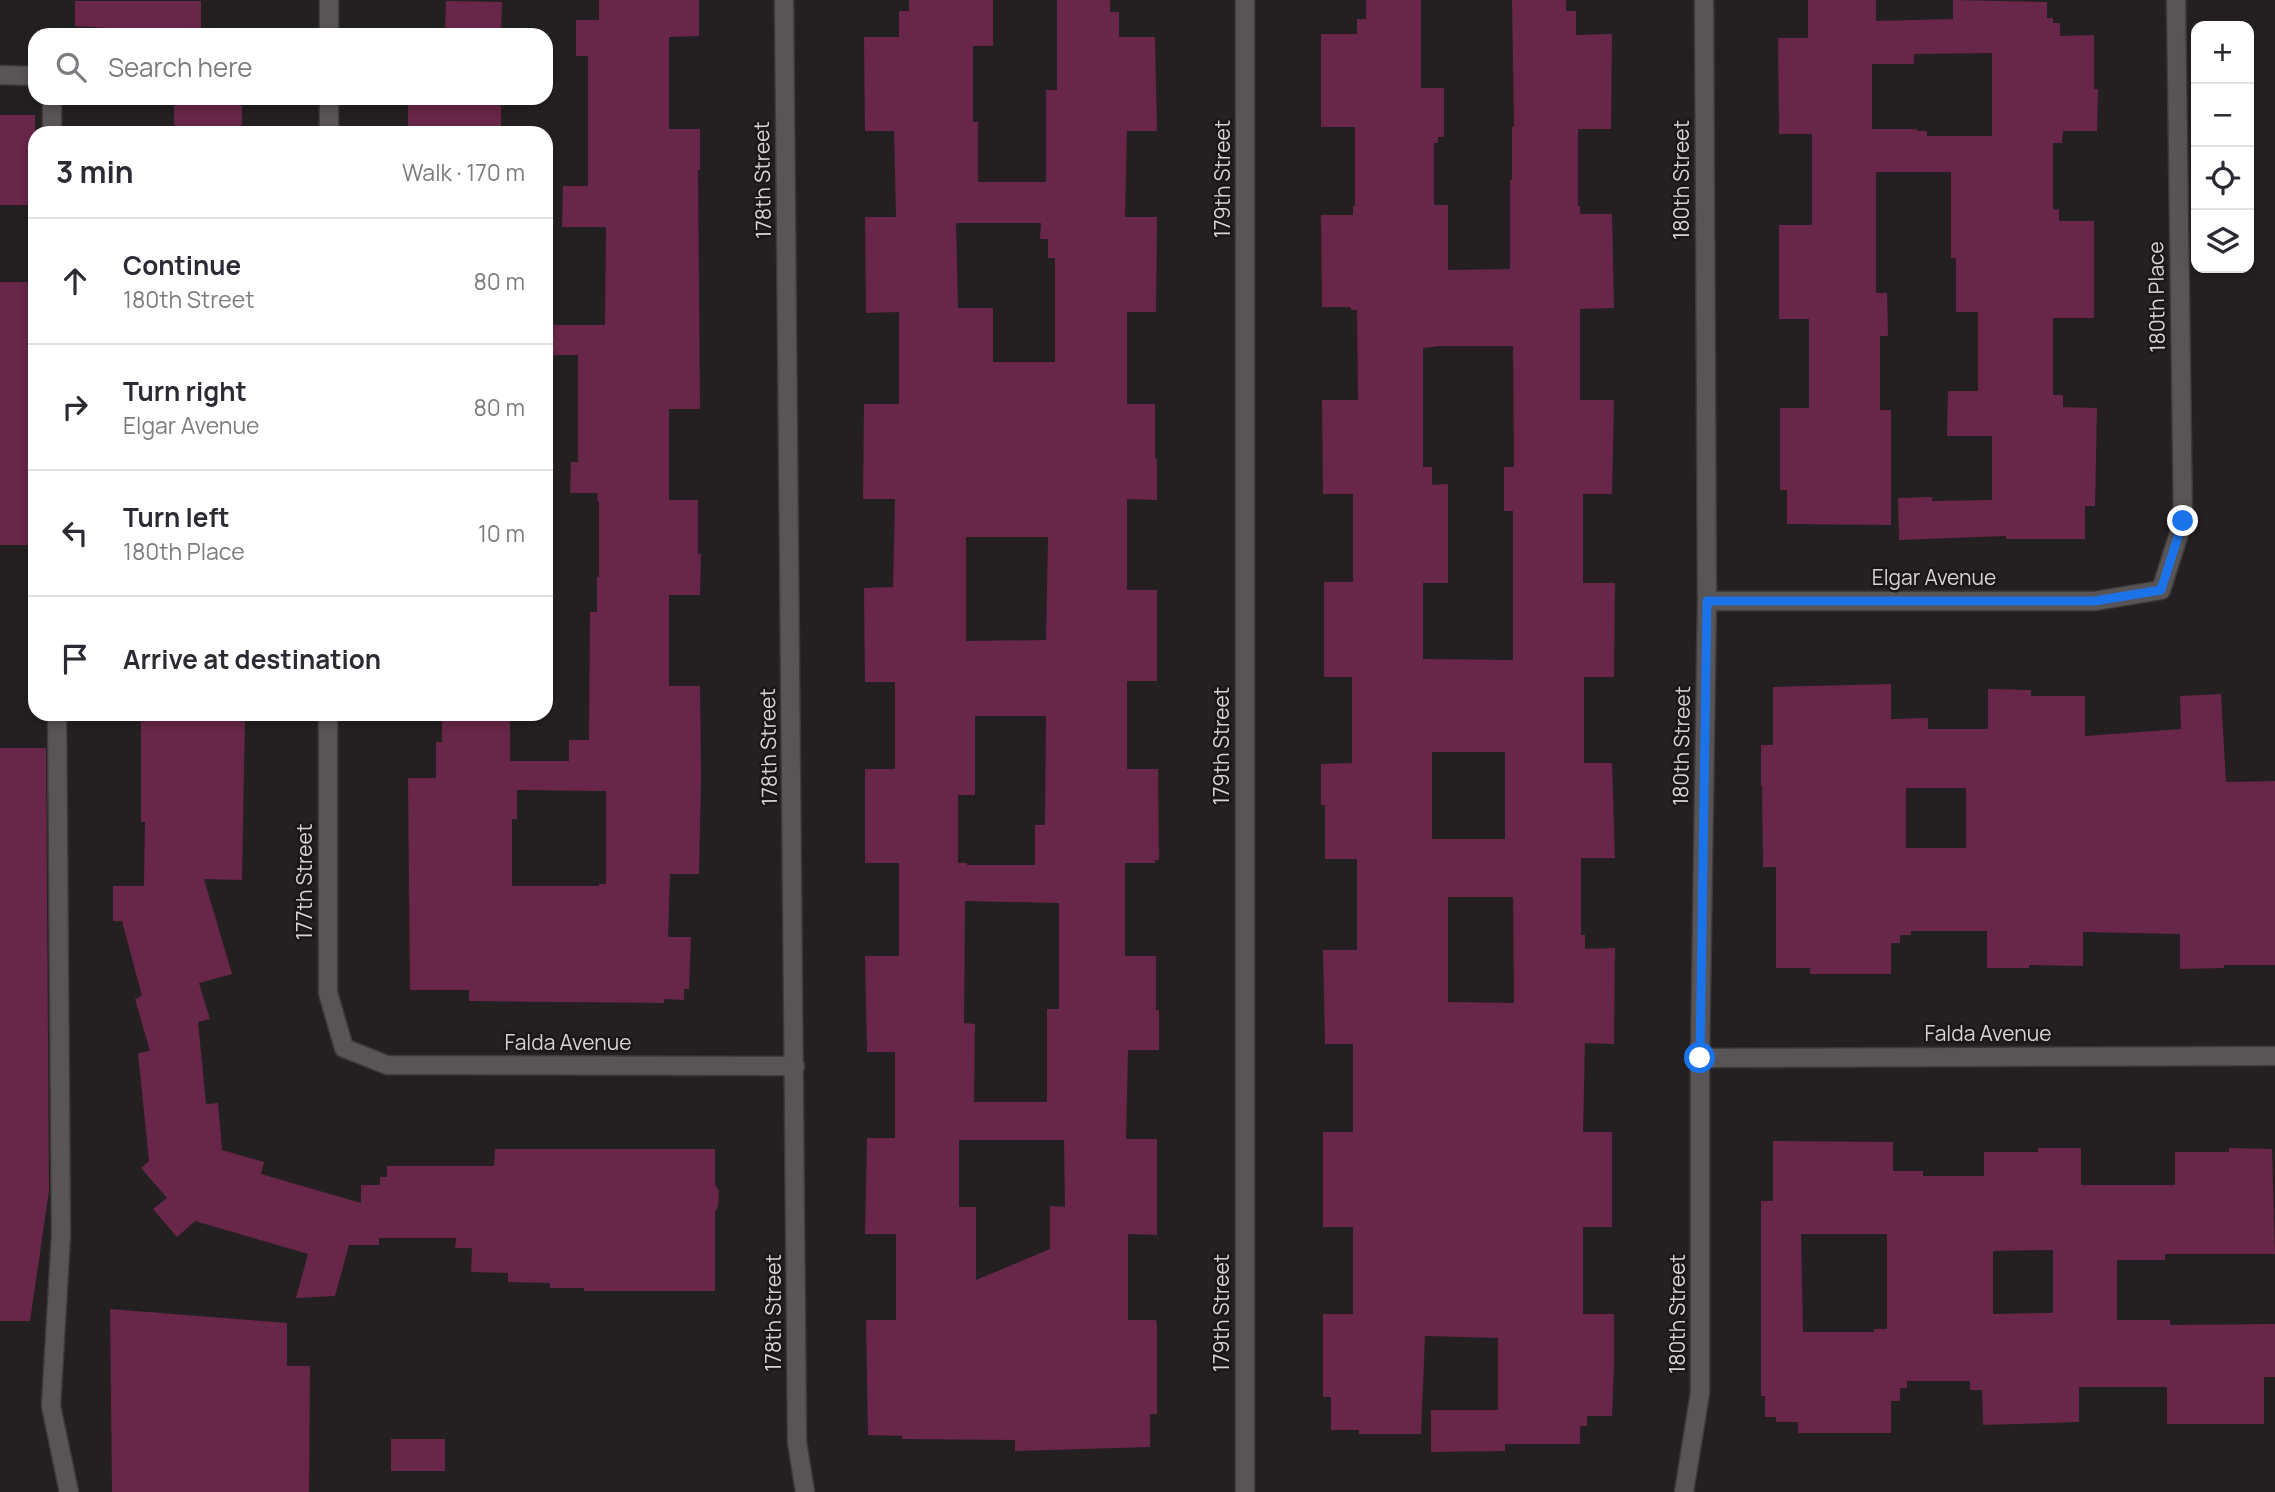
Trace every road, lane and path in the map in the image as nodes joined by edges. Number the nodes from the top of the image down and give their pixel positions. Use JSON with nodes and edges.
{"nodes":[{"id":1,"x":330,"y":0,"type":"edge"},
{"id":2,"x":784,"y":0,"type":"edge"},
{"id":3,"x":1245,"y":0,"type":"edge"},
{"id":4,"x":1703,"y":0,"type":"edge"},
{"id":5,"x":2176,"y":0,"type":"edge"},
{"id":6,"x":329,"y":28,"type":"edge"},
{"id":7,"x":0,"y":75,"type":"edge"},
{"id":8,"x":28,"y":76,"type":"edge"},
{"id":9,"x":52,"y":105,"type":"edge"},
{"id":10,"x":329,"y":105,"type":"edge"},
{"id":11,"x":52,"y":126,"type":"edge"},
{"id":12,"x":329,"y":126,"type":"edge"},
{"id":13,"x":2161,"y":590,"type":"joint"},
{"id":14,"x":1707,"y":601,"type":"junction"},
{"id":15,"x":57,"y":721,"type":"edge"},
{"id":16,"x":328,"y":721,"type":"edge"},
{"id":17,"x":344,"y":1048,"type":"joint"},
{"id":18,"x":2275,"y":1056,"type":"edge"},
{"id":19,"x":1700,"y":1058,"type":"junction"},
{"id":20,"x":795,"y":1066,"type":"junction"},
{"id":21,"x":69,"y":1492,"type":"edge"},
{"id":22,"x":805,"y":1492,"type":"edge"},
{"id":23,"x":1245,"y":1492,"type":"edge"},
{"id":24,"x":1684,"y":1492,"type":"edge"}],
"edges":[{"from":1,"to":6,"type":"street"},
{"from":2,"to":20,"type":"street","name":"178th Street"},
{"from":3,"to":23,"type":"street","name":"179th Street"},
{"from":4,"to":14,"type":"street","name":"180th Street"},
{"from":5,"to":13,"type":"street","name":"180th Place"},
{"from":7,"to":8,"type":"street"},
{"from":9,"to":11,"type":"street"},
{"from":10,"to":12,"type":"street"},
{"from":13,"to":14,"type":"street","name":"Elgar Avenue"},
{"from":14,"to":19,"type":"street","name":"180th Street"},
{"from":15,"to":21,"type":"street"},
{"from":16,"to":17,"type":"street","name":"177th Street"},
{"from":17,"to":20,"type":"street","name":"Falda Avenue"},
{"from":18,"to":19,"type":"street","name":"Falda Avenue"},
{"from":19,"to":24,"type":"street","name":"180th Street"},
{"from":20,"to":22,"type":"street","name":"178th Street"}]}
